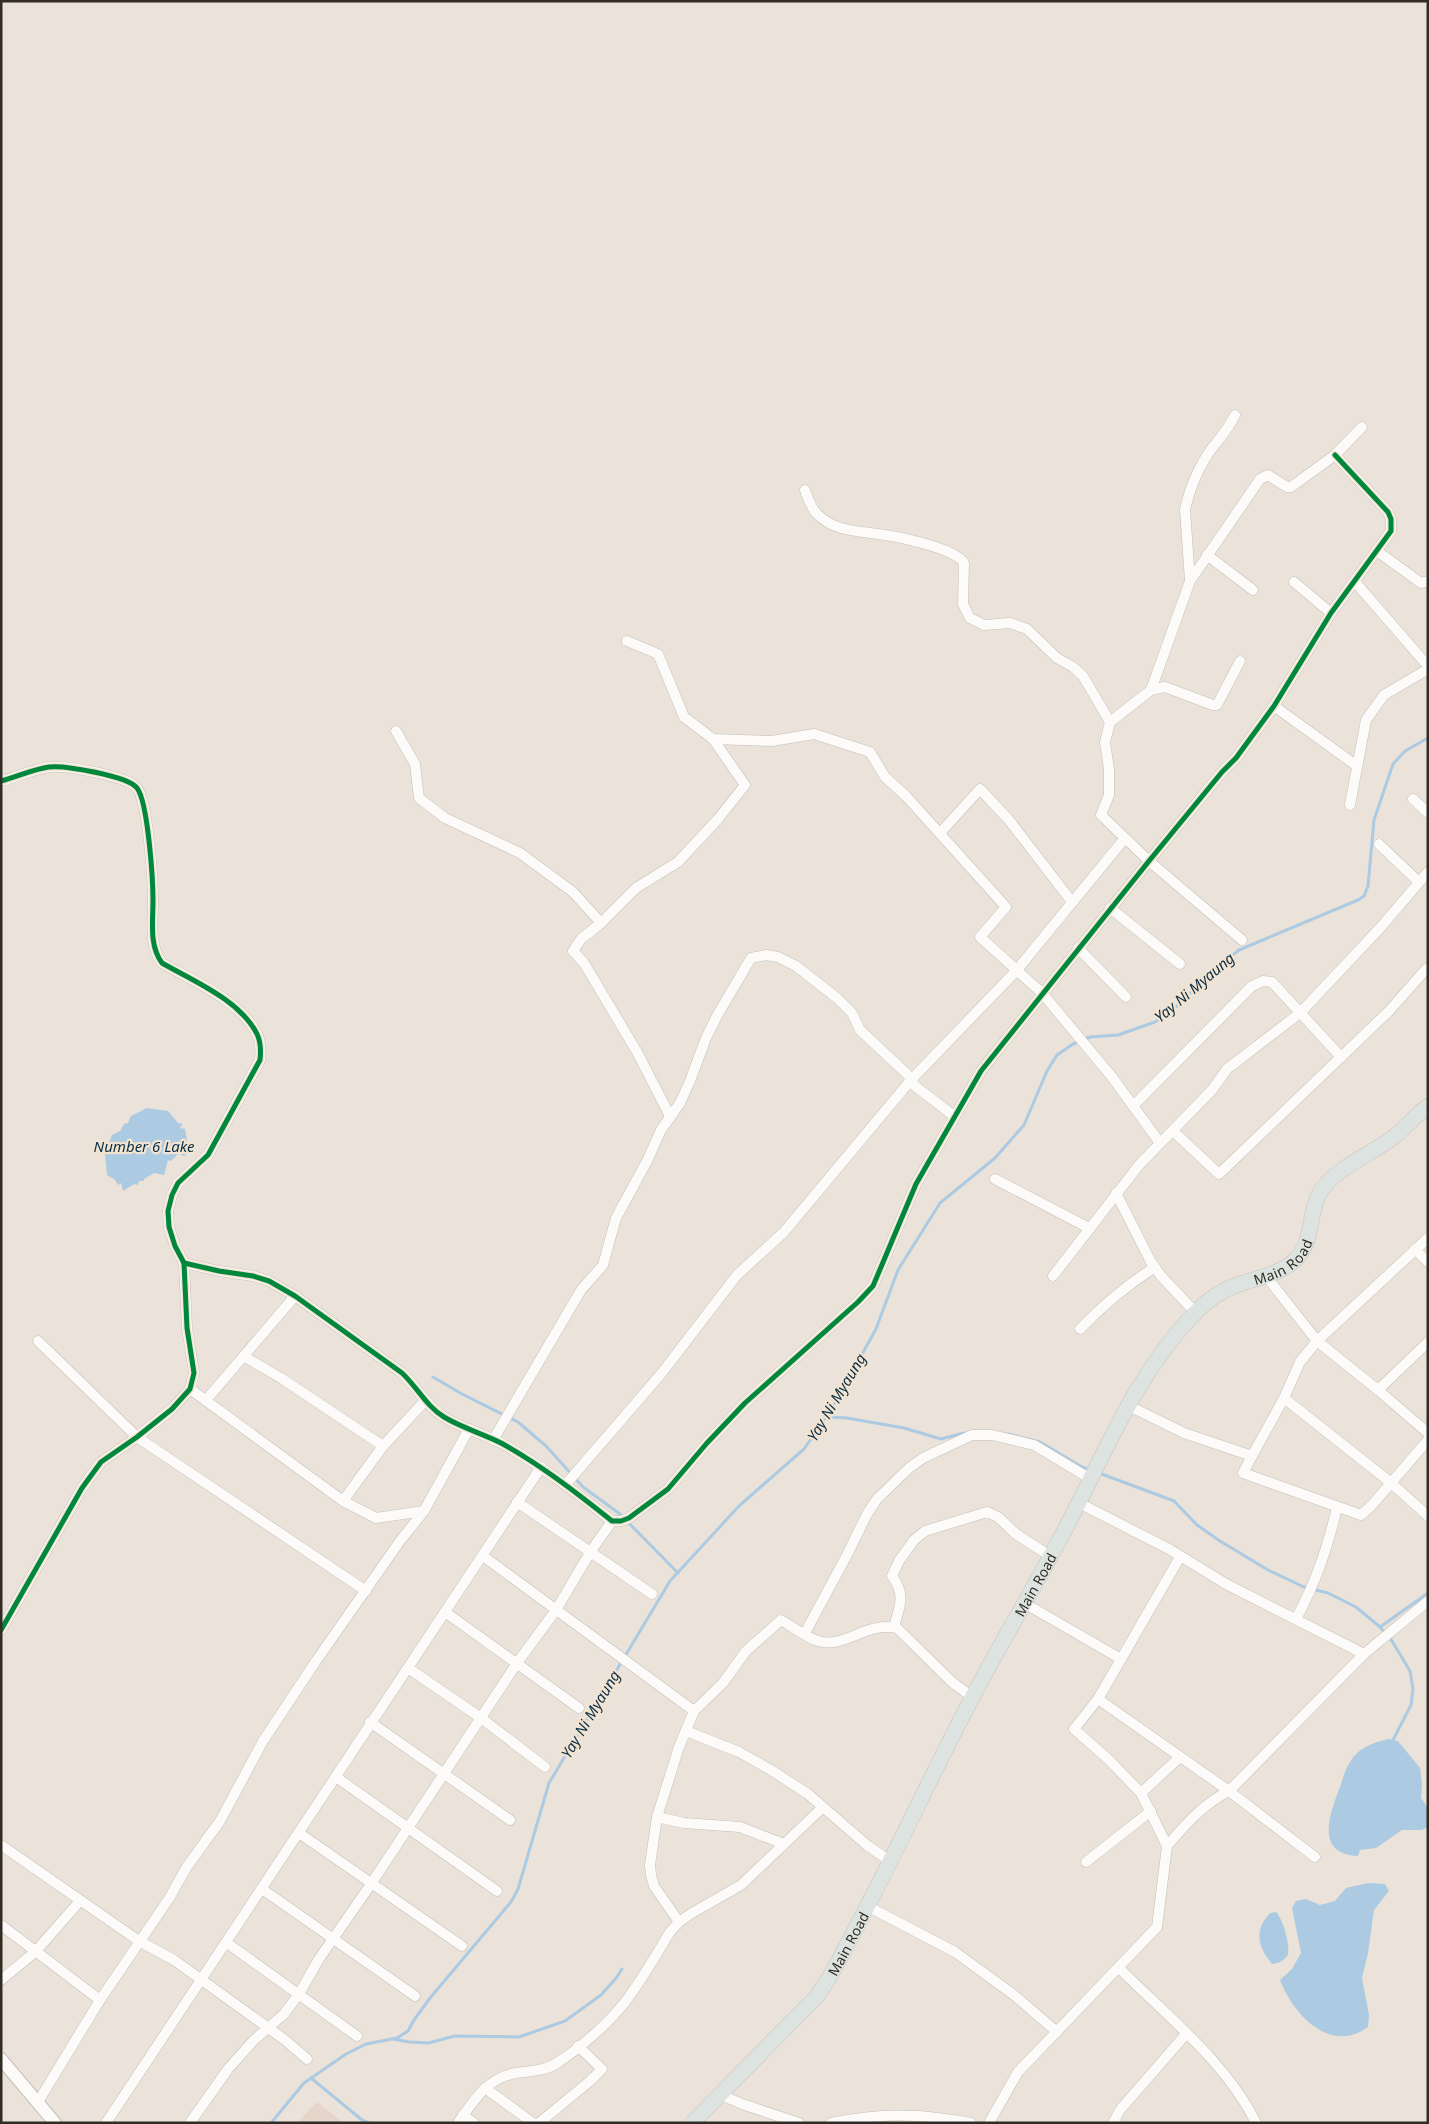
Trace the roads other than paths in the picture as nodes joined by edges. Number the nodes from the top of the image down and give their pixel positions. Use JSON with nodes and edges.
{"nodes":[{"id":1,"x":1235,"y":415,"type":"dead end"},
{"id":2,"x":1362,"y":427,"type":"dead end"},
{"id":3,"x":1335,"y":455,"type":"junction"},
{"id":4,"x":805,"y":490,"type":"dead end"},
{"id":5,"x":1377,"y":551,"type":"junction"},
{"id":6,"x":1207,"y":555,"type":"junction"},
{"id":7,"x":1428,"y":581,"type":"edge"},
{"id":8,"x":1190,"y":582,"type":"junction"},
{"id":9,"x":1294,"y":582,"type":"dead end"},
{"id":10,"x":1355,"y":582,"type":"junction"},
{"id":11,"x":1254,"y":590,"type":"dead end"},
{"id":12,"x":1330,"y":613,"type":"junction"},
{"id":13,"x":627,"y":641,"type":"dead end"},
{"id":14,"x":1240,"y":660,"type":"dead end"},
{"id":15,"x":1428,"y":667,"type":"edge"},
{"id":16,"x":1151,"y":690,"type":"junction"},
{"id":17,"x":1274,"y":706,"type":"junction"},
{"id":18,"x":1110,"y":722,"type":"junction"},
{"id":19,"x":396,"y":731,"type":"dead end"},
{"id":20,"x":713,"y":739,"type":"junction"},
{"id":21,"x":1357,"y":766,"type":"junction"},
{"id":22,"x":1,"y":781,"type":"edge"},
{"id":23,"x":1413,"y":799,"type":"dead end"},
{"id":24,"x":1350,"y":805,"type":"dead end"},
{"id":25,"x":1428,"y":813,"type":"edge"},
{"id":26,"x":940,"y":833,"type":"junction"},
{"id":27,"x":1125,"y":838,"type":"junction"},
{"id":28,"x":1379,"y":844,"type":"dead end"},
{"id":29,"x":1149,"y":861,"type":"junction"},
{"id":30,"x":1428,"y":872,"type":"edge"},
{"id":31,"x":1420,"y":882,"type":"junction"},
{"id":32,"x":1072,"y":902,"type":"junction"},
{"id":33,"x":1110,"y":908,"type":"junction"},
{"id":34,"x":601,"y":923,"type":"junction"},
{"id":35,"x":1242,"y":940,"type":"dead end"},
{"id":36,"x":1078,"y":948,"type":"junction"},
{"id":37,"x":1180,"y":964,"type":"dead end"},
{"id":38,"x":1426,"y":969,"type":"dead end"},
{"id":39,"x":1016,"y":971,"type":"junction"},
{"id":40,"x":1042,"y":993,"type":"junction"},
{"id":41,"x":1126,"y":998,"type":"dead end"},
{"id":42,"x":1300,"y":1013,"type":"junction"},
{"id":43,"x":1341,"y":1057,"type":"junction"},
{"id":44,"x":911,"y":1080,"type":"junction"},
{"id":45,"x":1133,"y":1106,"type":"junction"},
{"id":46,"x":1428,"y":1106,"type":"edge"},
{"id":47,"x":670,"y":1116,"type":"junction"},
{"id":48,"x":954,"y":1116,"type":"junction"},
{"id":49,"x":1173,"y":1131,"type":"junction"},
{"id":50,"x":1160,"y":1143,"type":"junction"},
{"id":51,"x":995,"y":1179,"type":"dead end"},
{"id":52,"x":1116,"y":1193,"type":"junction"},
{"id":53,"x":1089,"y":1228,"type":"junction"},
{"id":54,"x":1428,"y":1238,"type":"edge"},
{"id":55,"x":1416,"y":1250,"type":"junction"},
{"id":56,"x":1428,"y":1262,"type":"edge"},
{"id":57,"x":184,"y":1263,"type":"junction"},
{"id":58,"x":1155,"y":1267,"type":"junction"},
{"id":59,"x":1053,"y":1276,"type":"dead end"},
{"id":60,"x":1266,"y":1276,"type":"junction"},
{"id":61,"x":295,"y":1296,"type":"junction"},
{"id":62,"x":1195,"y":1312,"type":"junction"},
{"id":63,"x":1080,"y":1329,"type":"dead end"},
{"id":64,"x":38,"y":1341,"type":"dead end"},
{"id":65,"x":1317,"y":1341,"type":"junction"},
{"id":66,"x":1428,"y":1342,"type":"edge"},
{"id":67,"x":245,"y":1357,"type":"junction"},
{"id":68,"x":190,"y":1389,"type":"junction"},
{"id":69,"x":1378,"y":1390,"type":"junction"},
{"id":70,"x":1284,"y":1398,"type":"junction"},
{"id":71,"x":206,"y":1400,"type":"junction"},
{"id":72,"x":425,"y":1401,"type":"junction"},
{"id":73,"x":1127,"y":1405,"type":"junction"},
{"id":74,"x":469,"y":1429,"type":"junction"},
{"id":75,"x":1428,"y":1433,"type":"edge"},
{"id":76,"x":137,"y":1437,"type":"junction"},
{"id":77,"x":493,"y":1440,"type":"junction"},
{"id":78,"x":1428,"y":1440,"type":"edge"},
{"id":79,"x":383,"y":1446,"type":"junction"},
{"id":80,"x":1252,"y":1456,"type":"junction"},
{"id":81,"x":541,"y":1468,"type":"junction"},
{"id":82,"x":1090,"y":1478,"type":"junction"},
{"id":83,"x":1390,"y":1482,"type":"junction"},
{"id":84,"x":566,"y":1484,"type":"junction"},
{"id":85,"x":343,"y":1501,"type":"junction"},
{"id":86,"x":517,"y":1502,"type":"junction"},
{"id":87,"x":1079,"y":1504,"type":"junction"},
{"id":88,"x":1337,"y":1508,"type":"junction"},
{"id":89,"x":424,"y":1510,"type":"junction"},
{"id":90,"x":1428,"y":1516,"type":"edge"},
{"id":91,"x":612,"y":1521,"type":"junction"},
{"id":92,"x":590,"y":1551,"type":"junction"},
{"id":93,"x":483,"y":1556,"type":"junction"},
{"id":94,"x":1050,"y":1556,"type":"junction"},
{"id":95,"x":1180,"y":1557,"type":"junction"},
{"id":96,"x":366,"y":1591,"type":"junction"},
{"id":97,"x":652,"y":1594,"type":"dead end"},
{"id":98,"x":1428,"y":1601,"type":"edge"},
{"id":99,"x":1024,"y":1603,"type":"junction"},
{"id":100,"x":556,"y":1610,"type":"junction"},
{"id":101,"x":445,"y":1612,"type":"junction"},
{"id":102,"x":1296,"y":1619,"type":"junction"},
{"id":103,"x":894,"y":1627,"type":"junction"},
{"id":104,"x":1,"y":1630,"type":"edge"},
{"id":105,"x":805,"y":1633,"type":"junction"},
{"id":106,"x":1364,"y":1654,"type":"junction"},
{"id":107,"x":1121,"y":1660,"type":"junction"},
{"id":108,"x":517,"y":1663,"type":"junction"},
{"id":109,"x":408,"y":1668,"type":"junction"},
{"id":110,"x":972,"y":1697,"type":"junction"},
{"id":111,"x":1098,"y":1699,"type":"junction"},
{"id":112,"x":579,"y":1708,"type":"dead end"},
{"id":113,"x":694,"y":1711,"type":"junction"},
{"id":114,"x":481,"y":1718,"type":"junction"},
{"id":115,"x":370,"y":1722,"type":"junction"},
{"id":116,"x":686,"y":1731,"type":"junction"},
{"id":117,"x":1180,"y":1757,"type":"junction"},
{"id":118,"x":545,"y":1767,"type":"dead end"},
{"id":119,"x":444,"y":1773,"type":"junction"},
{"id":120,"x":336,"y":1777,"type":"junction"},
{"id":121,"x":1229,"y":1792,"type":"junction"},
{"id":122,"x":1141,"y":1793,"type":"junction"},
{"id":123,"x":822,"y":1808,"type":"junction"},
{"id":124,"x":1151,"y":1811,"type":"junction"},
{"id":125,"x":657,"y":1817,"type":"junction"},
{"id":126,"x":510,"y":1820,"type":"dead end"},
{"id":127,"x":407,"y":1829,"type":"junction"},
{"id":128,"x":299,"y":1833,"type":"junction"},
{"id":129,"x":784,"y":1844,"type":"junction"},
{"id":130,"x":1,"y":1845,"type":"edge"},
{"id":131,"x":1168,"y":1846,"type":"junction"},
{"id":132,"x":1315,"y":1857,"type":"dead end"},
{"id":133,"x":890,"y":1861,"type":"junction"},
{"id":134,"x":1086,"y":1862,"type":"dead end"},
{"id":135,"x":371,"y":1884,"type":"junction"},
{"id":136,"x":262,"y":1888,"type":"junction"},
{"id":137,"x":497,"y":1891,"type":"dead end"},
{"id":138,"x":80,"y":1901,"type":"junction"},
{"id":139,"x":867,"y":1906,"type":"junction"},
{"id":140,"x":679,"y":1922,"type":"junction"},
{"id":141,"x":1,"y":1925,"type":"edge"},
{"id":142,"x":334,"y":1939,"type":"junction"},
{"id":143,"x":139,"y":1941,"type":"junction"},
{"id":144,"x":227,"y":1943,"type":"junction"},
{"id":145,"x":462,"y":1946,"type":"dead end"},
{"id":146,"x":35,"y":1952,"type":"junction"},
{"id":147,"x":1119,"y":1968,"type":"junction"},
{"id":148,"x":1,"y":1980,"type":"edge"},
{"id":149,"x":201,"y":1980,"type":"junction"},
{"id":150,"x":299,"y":1994,"type":"junction"},
{"id":151,"x":415,"y":1996,"type":"dead end"},
{"id":152,"x":100,"y":2000,"type":"junction"},
{"id":153,"x":269,"y":2028,"type":"junction"},
{"id":154,"x":1057,"y":2032,"type":"junction"},
{"id":155,"x":1186,"y":2034,"type":"junction"},
{"id":156,"x":357,"y":2036,"type":"dead end"},
{"id":157,"x":578,"y":2046,"type":"junction"},
{"id":158,"x":1,"y":2058,"type":"edge"},
{"id":159,"x":307,"y":2059,"type":"dead end"},
{"id":160,"x":485,"y":2088,"type":"junction"},
{"id":161,"x":719,"y":2094,"type":"junction"},
{"id":162,"x":38,"y":2102,"type":"junction"},
{"id":163,"x":460,"y":2119,"type":"edge"},
{"id":164,"x":942,"y":2121,"type":"edge"},
{"id":165,"x":55,"y":2123,"type":"edge"},
{"id":166,"x":106,"y":2123,"type":"edge"},
{"id":167,"x":190,"y":2123,"type":"edge"},
{"id":168,"x":474,"y":2123,"type":"edge"},
{"id":169,"x":533,"y":2123,"type":"edge"},
{"id":170,"x":539,"y":2123,"type":"edge"},
{"id":171,"x":692,"y":2123,"type":"edge"},
{"id":172,"x":799,"y":2123,"type":"edge"},
{"id":173,"x":831,"y":2123,"type":"edge"},
{"id":174,"x":971,"y":2123,"type":"edge"},
{"id":175,"x":989,"y":2123,"type":"edge"},
{"id":176,"x":1112,"y":2123,"type":"edge"},
{"id":177,"x":1256,"y":2123,"type":"edge"}],
"edges":[{"from":1,"to":8,"type":"street"},
{"from":2,"to":3,"type":"street"},
{"from":3,"to":5,"type":"street"},
{"from":3,"to":6,"type":"street"},
{"from":4,"to":18,"type":"street"},
{"from":5,"to":7,"type":"street"},
{"from":5,"to":10,"type":"street"},
{"from":6,"to":8,"type":"street"},
{"from":6,"to":11,"type":"street"},
{"from":8,"to":16,"type":"street"},
{"from":9,"to":12,"type":"street"},
{"from":10,"to":12,"type":"street"},
{"from":10,"to":15,"type":"street"},
{"from":12,"to":17,"type":"street"},
{"from":13,"to":20,"type":"street"},
{"from":14,"to":16,"type":"street"},
{"from":15,"to":21,"type":"street"},
{"from":16,"to":18,"type":"street"},
{"from":17,"to":21,"type":"street"},
{"from":17,"to":29,"type":"street"},
{"from":18,"to":27,"type":"street"},
{"from":19,"to":34,"type":"street"},
{"from":20,"to":26,"type":"street"},
{"from":20,"to":34,"type":"street"},
{"from":21,"to":24,"type":"street"},
{"from":22,"to":57,"type":"street"},
{"from":23,"to":25,"type":"street"},
{"from":26,"to":32,"type":"street"},
{"from":26,"to":39,"type":"street"},
{"from":27,"to":29,"type":"street"},
{"from":27,"to":32,"type":"street"},
{"from":28,"to":31,"type":"street"},
{"from":29,"to":33,"type":"street"},
{"from":29,"to":35,"type":"street"},
{"from":30,"to":31,"type":"street"},
{"from":31,"to":42,"type":"street"},
{"from":32,"to":39,"type":"street"},
{"from":33,"to":36,"type":"street"},
{"from":33,"to":37,"type":"street"},
{"from":34,"to":47,"type":"street"},
{"from":36,"to":40,"type":"street"},
{"from":36,"to":41,"type":"street"},
{"from":38,"to":43,"type":"street"},
{"from":39,"to":40,"type":"street"},
{"from":39,"to":44,"type":"street"},
{"from":40,"to":45,"type":"street"},
{"from":40,"to":48,"type":"street"},
{"from":42,"to":43,"type":"street"},
{"from":42,"to":45,"type":"street"},
{"from":42,"to":49,"type":"street"},
{"from":43,"to":49,"type":"street"},
{"from":44,"to":47,"type":"street"},
{"from":44,"to":48,"type":"street"},
{"from":44,"to":84,"type":"street"},
{"from":45,"to":50,"type":"street"},
{"from":46,"to":60,"type":"main road","name":"Main Road"},
{"from":47,"to":77,"type":"street"},
{"from":48,"to":91,"type":"street"},
{"from":49,"to":50,"type":"street"},
{"from":50,"to":52,"type":"street"},
{"from":51,"to":53,"type":"street"},
{"from":52,"to":53,"type":"street"},
{"from":52,"to":58,"type":"street"},
{"from":53,"to":59,"type":"street"},
{"from":54,"to":55,"type":"street"},
{"from":55,"to":56,"type":"street"},
{"from":55,"to":65,"type":"street"},
{"from":57,"to":61,"type":"street"},
{"from":57,"to":68,"type":"street"},
{"from":58,"to":62,"type":"street"},
{"from":58,"to":63,"type":"street"},
{"from":60,"to":62,"type":"main road","name":"Main Road"},
{"from":60,"to":65,"type":"street"},
{"from":61,"to":67,"type":"street"},
{"from":61,"to":72,"type":"street"},
{"from":62,"to":73,"type":"main road","name":"Main Road"},
{"from":64,"to":76,"type":"street"},
{"from":65,"to":69,"type":"street"},
{"from":65,"to":70,"type":"street"},
{"from":66,"to":69,"type":"street"},
{"from":67,"to":71,"type":"street"},
{"from":67,"to":79,"type":"street"},
{"from":68,"to":71,"type":"street"},
{"from":68,"to":76,"type":"street"},
{"from":69,"to":75,"type":"street"},
{"from":70,"to":80,"type":"street"},
{"from":70,"to":83,"type":"street"},
{"from":71,"to":85,"type":"street"},
{"from":72,"to":74,"type":"street"},
{"from":72,"to":79,"type":"street"},
{"from":73,"to":80,"type":"street"},
{"from":73,"to":82,"type":"main road","name":"Main Road"},
{"from":74,"to":77,"type":"street"},
{"from":74,"to":89,"type":"street"},
{"from":76,"to":96,"type":"street"},
{"from":76,"to":104,"type":"street"},
{"from":77,"to":81,"type":"street"},
{"from":78,"to":83,"type":"street"},
{"from":79,"to":85,"type":"street"},
{"from":80,"to":88,"type":"street"},
{"from":81,"to":84,"type":"street"},
{"from":81,"to":86,"type":"street"},
{"from":82,"to":87,"type":"main road","name":"Main Road"},
{"from":82,"to":105,"type":"street"},
{"from":83,"to":88,"type":"street"},
{"from":83,"to":90,"type":"street"},
{"from":84,"to":91,"type":"street"},
{"from":85,"to":89,"type":"street"},
{"from":86,"to":92,"type":"street"},
{"from":86,"to":93,"type":"street"},
{"from":87,"to":94,"type":"main road","name":"Main Road"},
{"from":87,"to":95,"type":"street"},
{"from":88,"to":102,"type":"street"},
{"from":89,"to":96,"type":"street"},
{"from":91,"to":92,"type":"street"},
{"from":92,"to":97,"type":"street"},
{"from":92,"to":100,"type":"street"},
{"from":93,"to":100,"type":"street"},
{"from":93,"to":101,"type":"street"},
{"from":94,"to":99,"type":"main road","name":"Main Road"},
{"from":94,"to":103,"type":"street"},
{"from":95,"to":102,"type":"street"},
{"from":95,"to":107,"type":"street"},
{"from":96,"to":143,"type":"street"},
{"from":98,"to":106,"type":"street"},
{"from":99,"to":107,"type":"street"},
{"from":99,"to":110,"type":"main road","name":"Main Road"},
{"from":100,"to":108,"type":"street"},
{"from":100,"to":113,"type":"street"},
{"from":101,"to":108,"type":"street"},
{"from":101,"to":109,"type":"street"},
{"from":102,"to":106,"type":"street"},
{"from":103,"to":105,"type":"street"},
{"from":103,"to":110,"type":"street"},
{"from":105,"to":113,"type":"street"},
{"from":106,"to":121,"type":"street"},
{"from":107,"to":111,"type":"street"},
{"from":108,"to":112,"type":"street"},
{"from":108,"to":114,"type":"street"},
{"from":109,"to":114,"type":"street"},
{"from":109,"to":115,"type":"street"},
{"from":110,"to":133,"type":"main road","name":"Main Road"},
{"from":111,"to":117,"type":"street"},
{"from":111,"to":122,"type":"street"},
{"from":113,"to":116,"type":"street"},
{"from":114,"to":118,"type":"street"},
{"from":114,"to":119,"type":"street"},
{"from":115,"to":119,"type":"street"},
{"from":115,"to":120,"type":"street"},
{"from":116,"to":123,"type":"street"},
{"from":116,"to":125,"type":"street"},
{"from":117,"to":121,"type":"street"},
{"from":117,"to":122,"type":"street"},
{"from":119,"to":126,"type":"street"},
{"from":119,"to":127,"type":"street"},
{"from":120,"to":127,"type":"street"},
{"from":120,"to":128,"type":"street"},
{"from":121,"to":131,"type":"street"},
{"from":121,"to":132,"type":"street"},
{"from":122,"to":124,"type":"street"},
{"from":123,"to":129,"type":"street"},
{"from":123,"to":133,"type":"street"},
{"from":124,"to":131,"type":"street"},
{"from":124,"to":134,"type":"street"},
{"from":125,"to":129,"type":"street"},
{"from":125,"to":140,"type":"street"},
{"from":127,"to":135,"type":"street"},
{"from":127,"to":137,"type":"street"},
{"from":128,"to":135,"type":"street"},
{"from":128,"to":136,"type":"street"},
{"from":129,"to":140,"type":"street"},
{"from":130,"to":138,"type":"street"},
{"from":131,"to":147,"type":"street"},
{"from":133,"to":139,"type":"main road","name":"Main Road"},
{"from":135,"to":142,"type":"street"},
{"from":135,"to":145,"type":"street"},
{"from":136,"to":142,"type":"street"},
{"from":136,"to":144,"type":"street"},
{"from":138,"to":143,"type":"street"},
{"from":138,"to":146,"type":"street"},
{"from":139,"to":154,"type":"street"},
{"from":139,"to":161,"type":"main road","name":"Main Road"},
{"from":140,"to":157,"type":"street"},
{"from":141,"to":146,"type":"street"},
{"from":142,"to":150,"type":"street"},
{"from":142,"to":151,"type":"street"},
{"from":143,"to":149,"type":"street"},
{"from":143,"to":152,"type":"street"},
{"from":144,"to":149,"type":"street"},
{"from":144,"to":150,"type":"street"},
{"from":146,"to":148,"type":"street"},
{"from":146,"to":152,"type":"street"},
{"from":147,"to":154,"type":"street"},
{"from":147,"to":155,"type":"street"},
{"from":149,"to":153,"type":"street"},
{"from":149,"to":166,"type":"street"},
{"from":150,"to":153,"type":"street"},
{"from":150,"to":156,"type":"street"},
{"from":152,"to":162,"type":"street"},
{"from":153,"to":159,"type":"street"},
{"from":153,"to":167,"type":"street"},
{"from":154,"to":175,"type":"street"},
{"from":155,"to":176,"type":"street"},
{"from":155,"to":177,"type":"street"},
{"from":157,"to":160,"type":"street"},
{"from":157,"to":170,"type":"street"},
{"from":158,"to":162,"type":"street"},
{"from":160,"to":163,"type":"street"},
{"from":160,"to":169,"type":"street"},
{"from":161,"to":171,"type":"main road","name":"Main Road"},
{"from":161,"to":172,"type":"street"},
{"from":162,"to":165,"type":"street"},
{"from":163,"to":168,"type":"street"},
{"from":164,"to":173,"type":"street"},
{"from":164,"to":174,"type":"street"}]}
